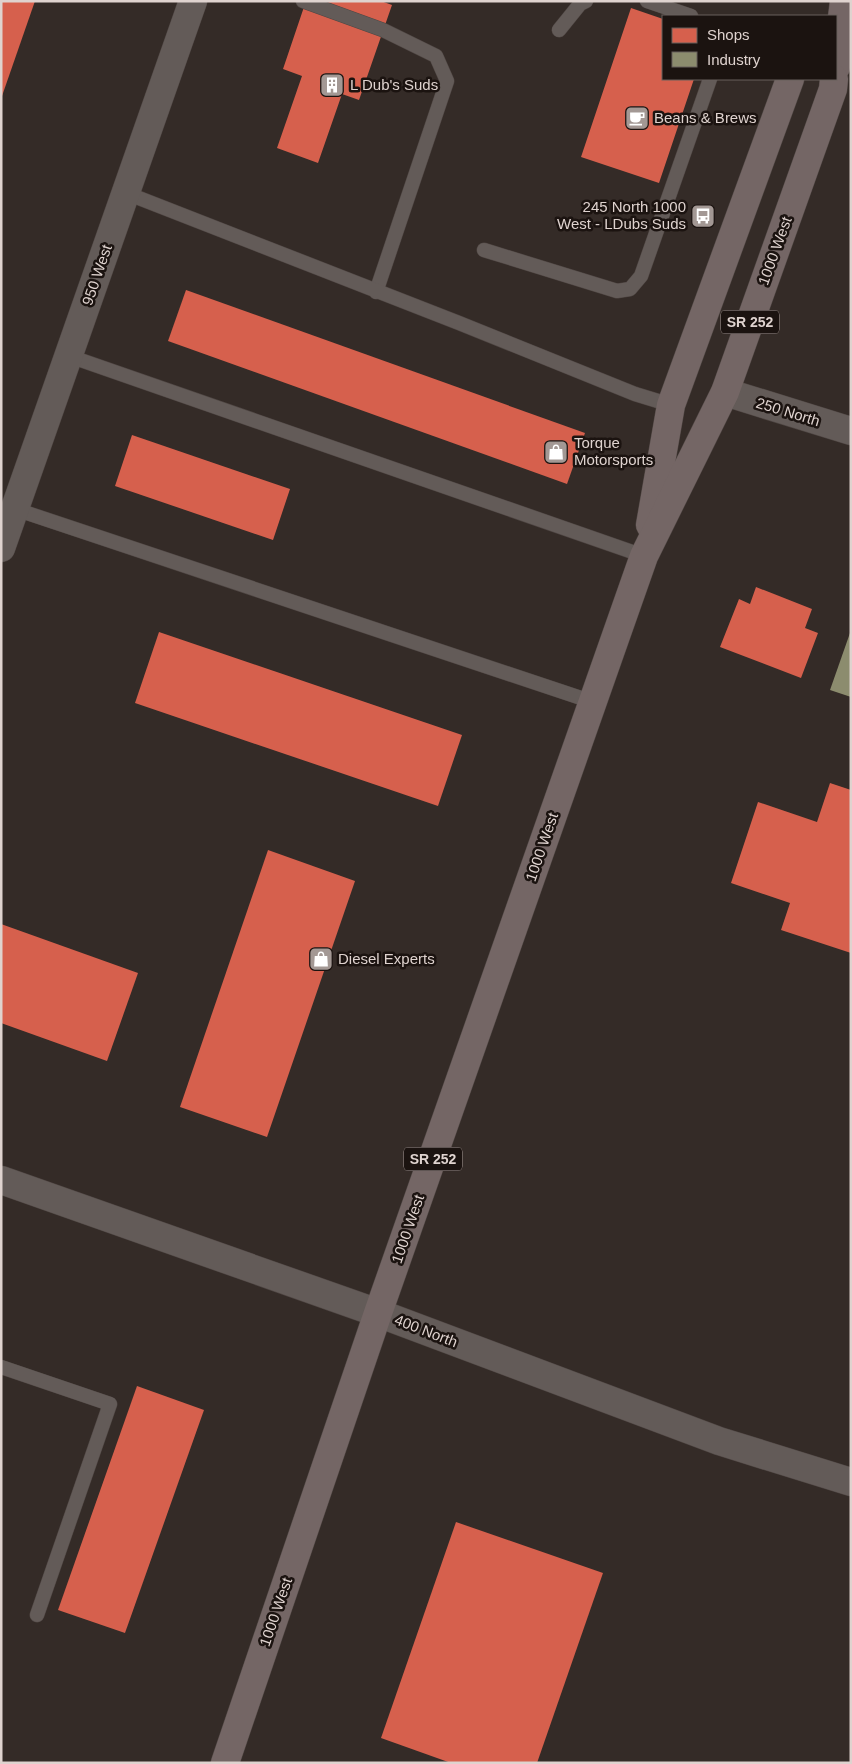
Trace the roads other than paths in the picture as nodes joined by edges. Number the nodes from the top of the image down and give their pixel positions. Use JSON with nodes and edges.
{"nodes":[{"id":1,"x":193,"y":1,"type":"edge"},
{"id":2,"x":303,"y":1,"type":"edge"},
{"id":3,"x":586,"y":1,"type":"edge"},
{"id":4,"x":647,"y":1,"type":"edge"},
{"id":5,"x":836,"y":1,"type":"edge"},
{"id":6,"x":844,"y":1,"type":"edge"},
{"id":7,"x":688,"y":15,"type":"edge"},
{"id":8,"x":827,"y":15,"type":"edge"},
{"id":9,"x":558,"y":30,"type":"dead end"},
{"id":10,"x":837,"y":58,"type":"edge"},
{"id":11,"x":710,"y":80,"type":"edge"},
{"id":12,"x":790,"y":80,"type":"edge"},
{"id":13,"x":834,"y":80,"type":"edge"},
{"id":14,"x":126,"y":194,"type":"junction"},
{"id":15,"x":484,"y":250,"type":"dead end"},
{"id":16,"x":376,"y":292,"type":"junction"},
{"id":17,"x":69,"y":356,"type":"junction"},
{"id":18,"x":726,"y":392,"type":"junction"},
{"id":19,"x":670,"y":405,"type":"junction"},
{"id":20,"x":851,"y":431,"type":"edge"},
{"id":21,"x":15,"y":509,"type":"junction"},
{"id":22,"x":1,"y":548,"type":"edge"},
{"id":23,"x":644,"y":556,"type":"junction"},
{"id":24,"x":593,"y":702,"type":"junction"},
{"id":25,"x":1,"y":1180,"type":"edge"},
{"id":26,"x":378,"y":1312,"type":"junction"},
{"id":27,"x":1,"y":1368,"type":"edge"},
{"id":28,"x":851,"y":1482,"type":"edge"},
{"id":29,"x":37,"y":1615,"type":"dead end"},
{"id":30,"x":225,"y":1763,"type":"edge"}],
"edges":[{"from":1,"to":14,"type":"street","name":"950 West"},
{"from":2,"to":16,"type":"lane"},
{"from":3,"to":9,"type":"lane"},
{"from":4,"to":7,"type":"lane"},
{"from":5,"to":8,"type":"main road"},
{"from":6,"to":10,"type":"main road"},
{"from":11,"to":15,"type":"lane"},
{"from":12,"to":19,"type":"main road","name":"1000 West","number":"SR 252"},
{"from":13,"to":18,"type":"main road","name":"1000 West","number":"SR 252"},
{"from":14,"to":16,"type":"lane"},
{"from":14,"to":17,"type":"street","name":"950 West"},
{"from":16,"to":19,"type":"lane"},
{"from":17,"to":21,"type":"street","name":"950 West"},
{"from":17,"to":23,"type":"lane"},
{"from":18,"to":20,"type":"street","name":"250 North"},
{"from":18,"to":23,"type":"main road","name":"1000 West","number":"SR 252"},
{"from":19,"to":23,"type":"main road","name":"1000 West","number":"SR 252"},
{"from":21,"to":22,"type":"street","name":"950 West"},
{"from":21,"to":24,"type":"lane"},
{"from":23,"to":24,"type":"main road","name":"1000 West","number":"SR 252"},
{"from":24,"to":26,"type":"main road","name":"1000 West","number":"SR 252"},
{"from":25,"to":26,"type":"street","name":"400 North"},
{"from":26,"to":28,"type":"street","name":"400 North"},
{"from":26,"to":30,"type":"main road","name":"1000 West","number":"SR 252"},
{"from":27,"to":29,"type":"lane"}]}
